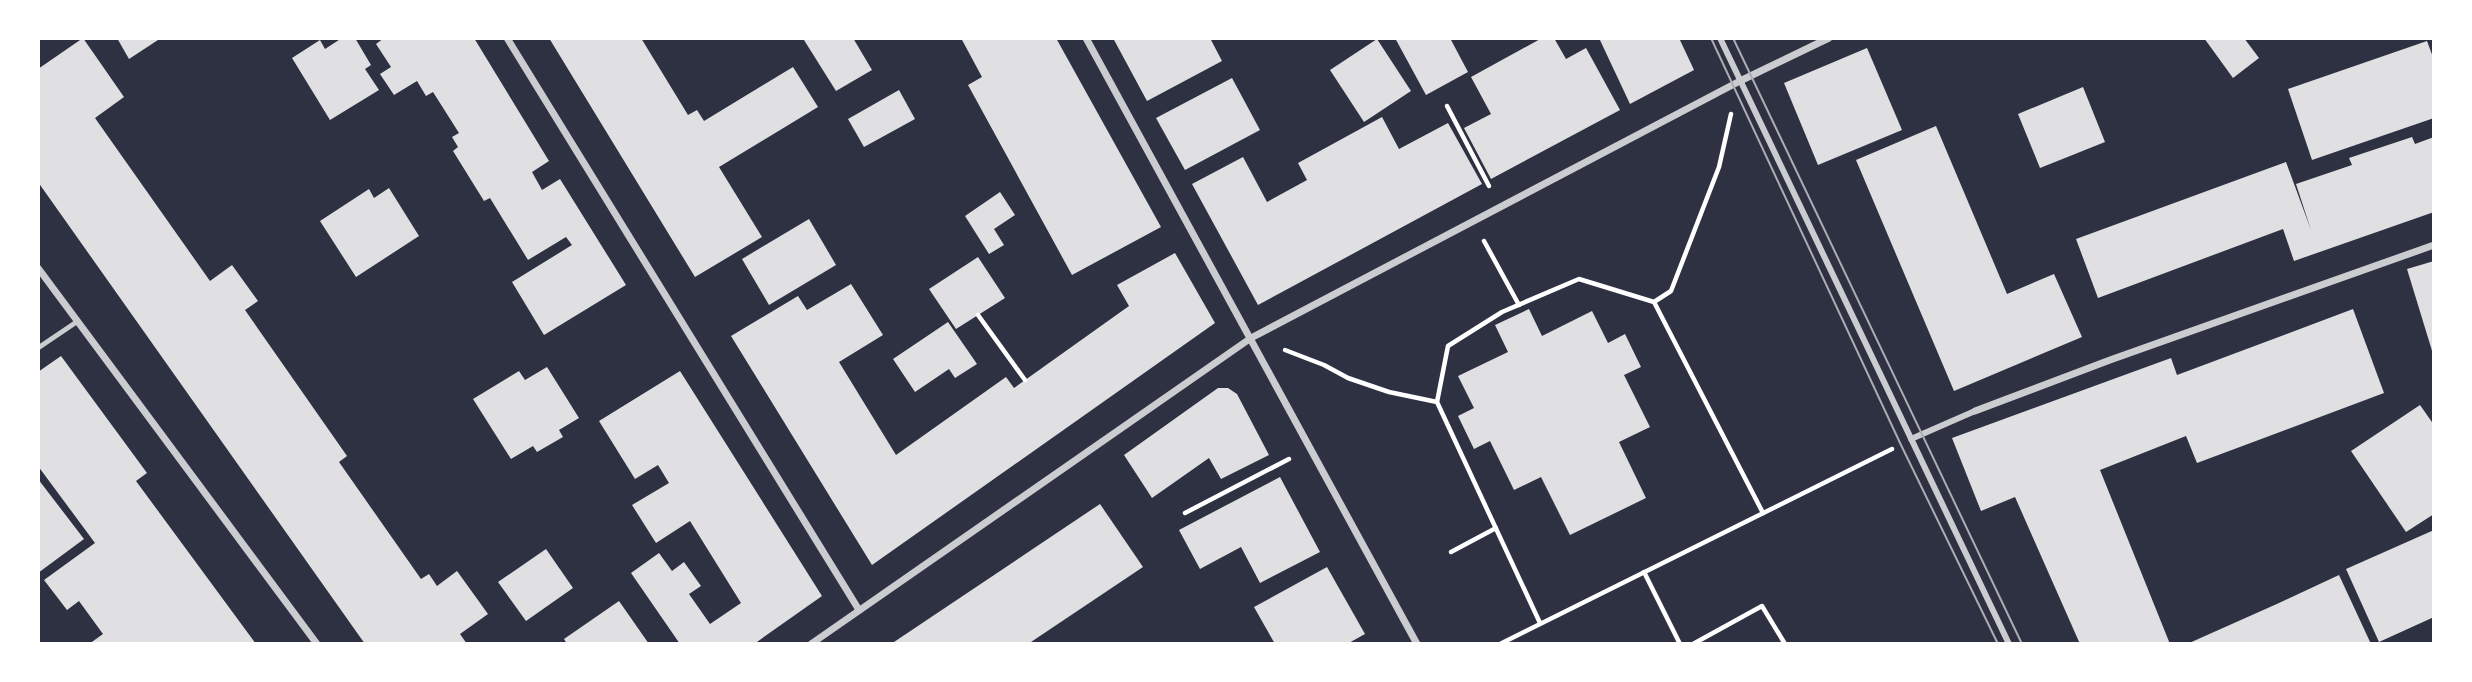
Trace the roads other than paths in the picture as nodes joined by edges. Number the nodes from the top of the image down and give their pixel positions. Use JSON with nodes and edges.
{"nodes":[{"id":1,"x":507,"y":38,"type":"edge"},
{"id":2,"x":1086,"y":38,"type":"edge"},
{"id":3,"x":1720,"y":38,"type":"edge"},
{"id":4,"x":1829,"y":38,"type":"edge"},
{"id":5,"x":1740,"y":81,"type":"junction"},
{"id":6,"x":2434,"y":245,"type":"edge"},
{"id":7,"x":38,"y":268,"type":"edge"},
{"id":8,"x":78,"y":321,"type":"junction"},
{"id":9,"x":1251,"y":338,"type":"junction"},
{"id":10,"x":38,"y":348,"type":"edge"},
{"id":11,"x":1975,"y":411,"type":"joint"},
{"id":12,"x":1912,"y":439,"type":"junction"},
{"id":13,"x":859,"y":610,"type":"junction"},
{"id":14,"x":317,"y":643,"type":"edge"},
{"id":15,"x":811,"y":643,"type":"edge"},
{"id":16,"x":1417,"y":643,"type":"edge"},
{"id":17,"x":2009,"y":643,"type":"edge"}],
"edges":[{"from":1,"to":13,"type":"street"},
{"from":2,"to":9,"type":"street"},
{"from":3,"to":5,"type":"street"},
{"from":4,"to":5,"type":"street"},
{"from":5,"to":9,"type":"street"},
{"from":5,"to":12,"type":"street"},
{"from":6,"to":11,"type":"street"},
{"from":7,"to":8,"type":"street"},
{"from":8,"to":10,"type":"lane"},
{"from":8,"to":14,"type":"street"},
{"from":9,"to":13,"type":"street"},
{"from":9,"to":16,"type":"street"},
{"from":11,"to":12,"type":"street"},
{"from":12,"to":17,"type":"street"},
{"from":13,"to":15,"type":"street"}]}
